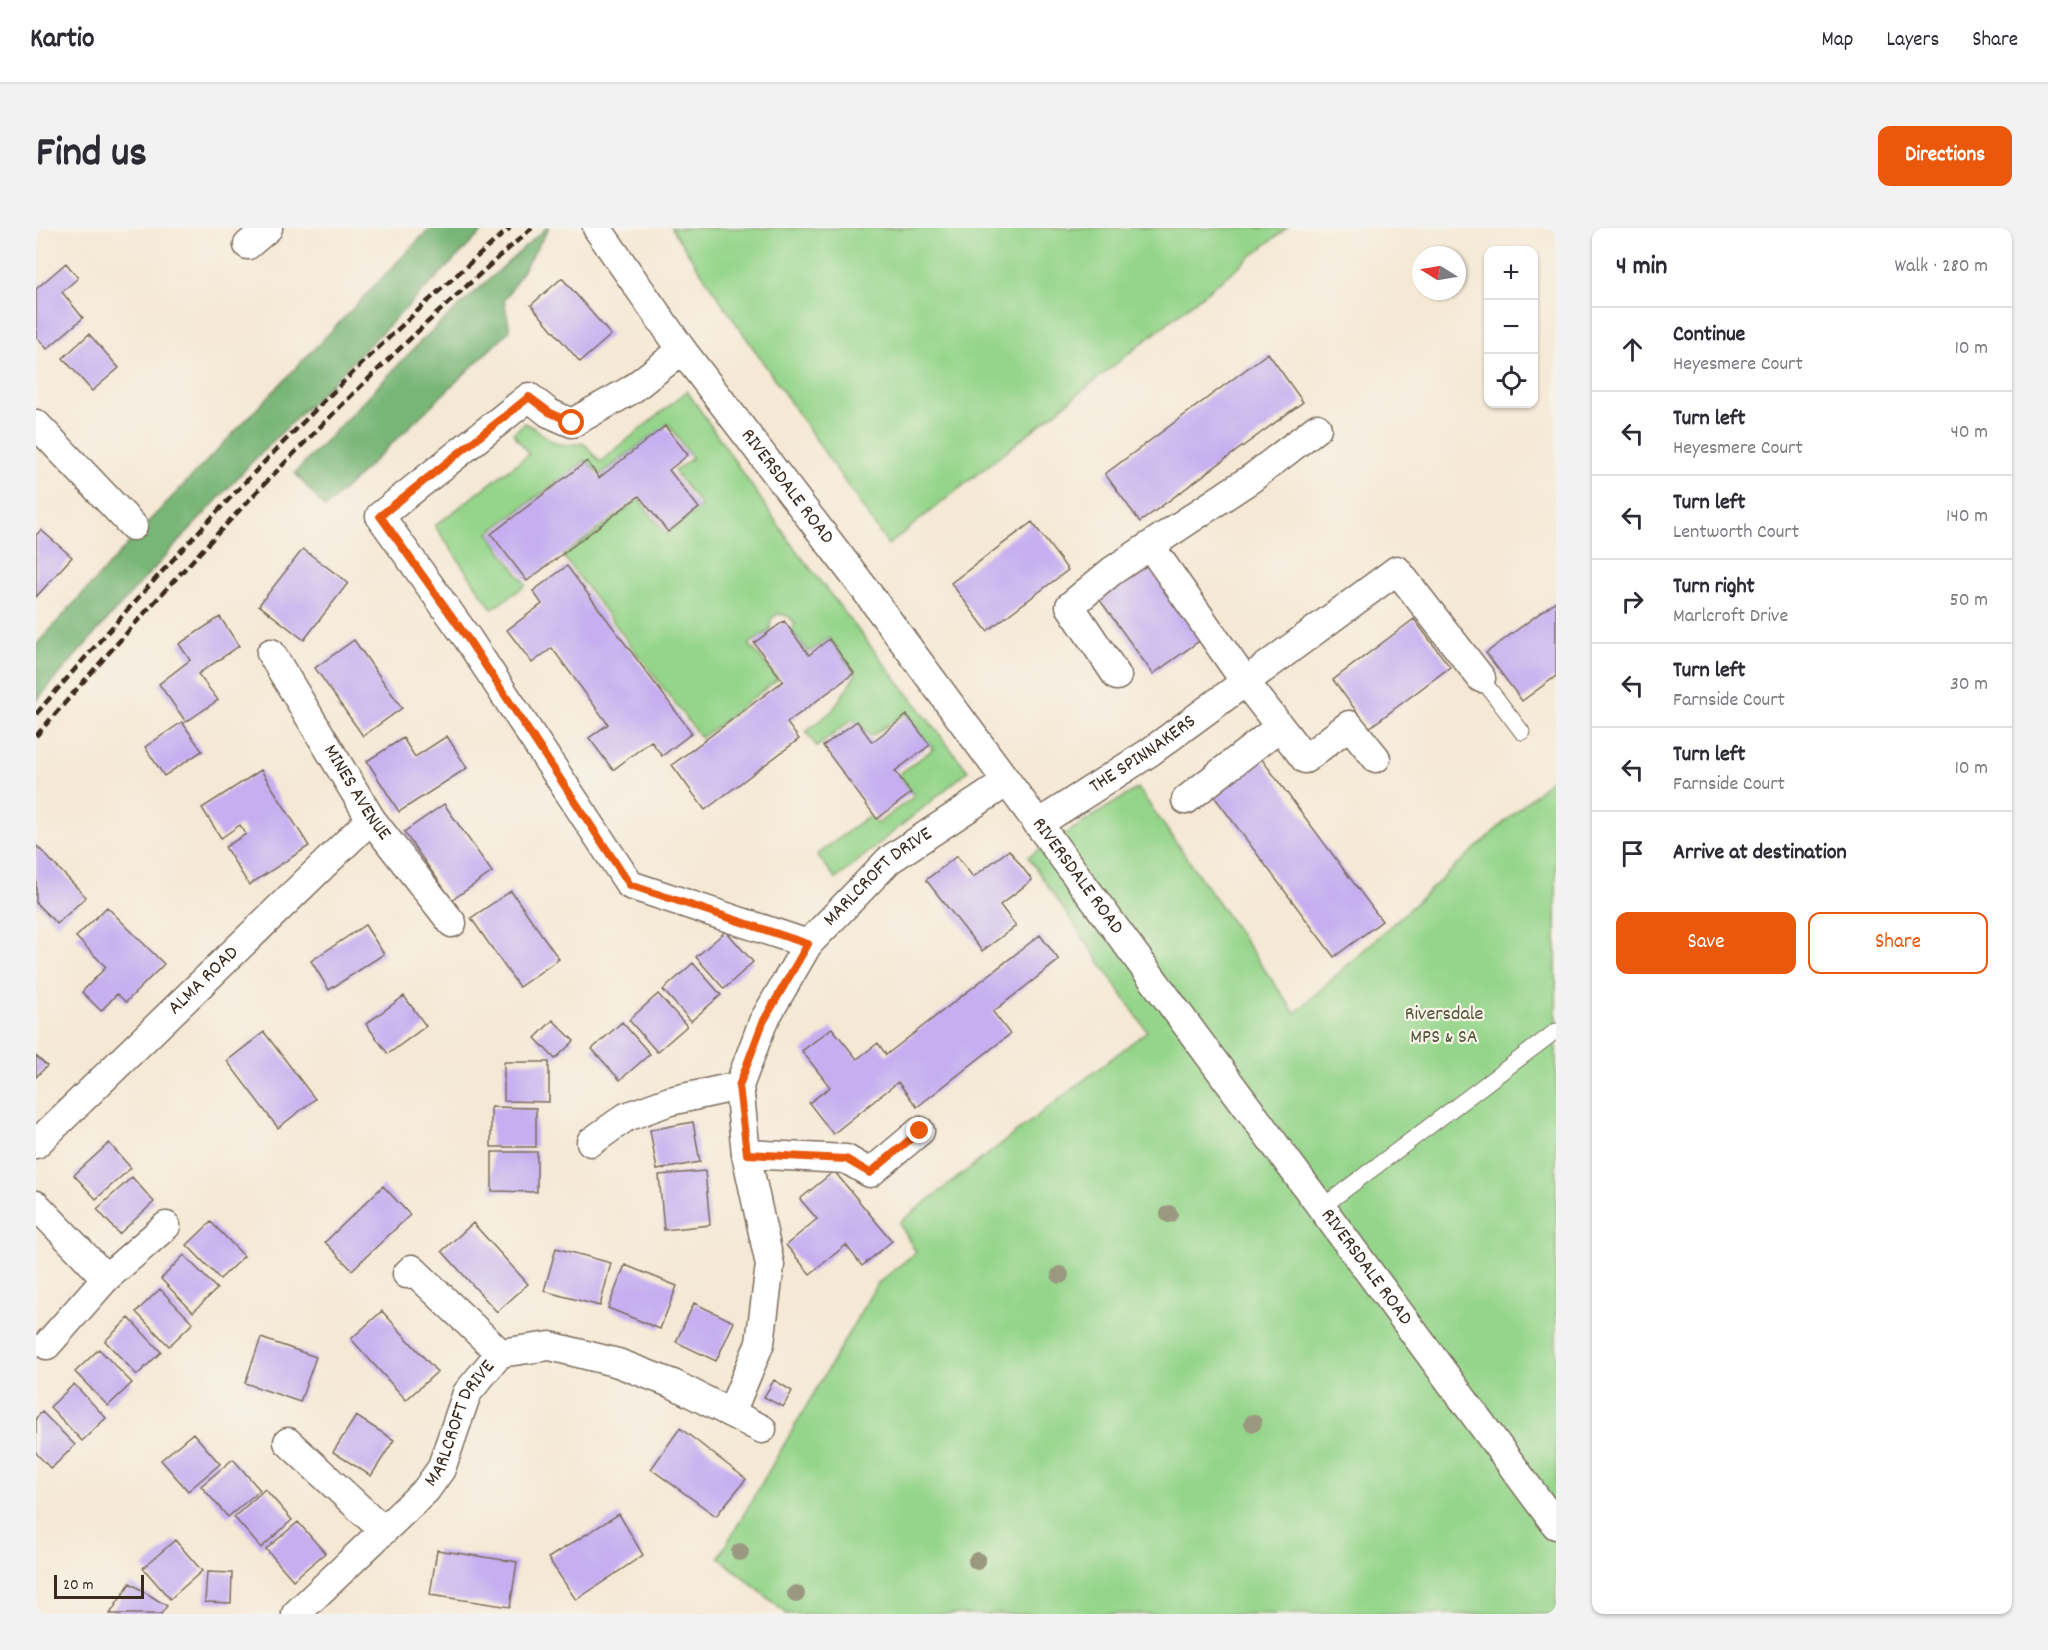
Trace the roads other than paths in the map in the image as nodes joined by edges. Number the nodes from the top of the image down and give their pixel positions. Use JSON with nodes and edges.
{"nodes":[{"id":1,"x":597,"y":228,"type":"edge"},
{"id":2,"x":682,"y":350,"type":"junction"},
{"id":3,"x":36,"y":424,"type":"edge"},
{"id":4,"x":1317,"y":428,"type":"dead end"},
{"id":5,"x":133,"y":526,"type":"dead end"},
{"id":6,"x":1151,"y":547,"type":"junction"},
{"id":7,"x":271,"y":653,"type":"dead end"},
{"id":8,"x":1117,"y":676,"type":"dead end"},
{"id":9,"x":1481,"y":678,"type":"joint"},
{"id":10,"x":1246,"y":683,"type":"junction"},
{"id":11,"x":1279,"y":727,"type":"junction"},
{"id":12,"x":1522,"y":732,"type":"dead end"},
{"id":13,"x":1376,"y":758,"type":"dead end"},
{"id":14,"x":1007,"y":782,"type":"junction"},
{"id":15,"x":1186,"y":800,"type":"dead end"},
{"id":16,"x":371,"y":819,"type":"junction"},
{"id":17,"x":1038,"y":824,"type":"junction"},
{"id":18,"x":452,"y":923,"type":"dead end"},
{"id":19,"x":808,"y":944,"type":"junction"},
{"id":20,"x":1556,"y":1031,"type":"edge"},
{"id":21,"x":739,"y":1086,"type":"junction"},
{"id":22,"x":920,"y":1131,"type":"dead end"},
{"id":23,"x":591,"y":1143,"type":"dead end"},
{"id":24,"x":36,"y":1144,"type":"edge"},
{"id":25,"x":747,"y":1154,"type":"junction"},
{"id":26,"x":36,"y":1205,"type":"edge"},
{"id":27,"x":1322,"y":1207,"type":"junction"},
{"id":28,"x":166,"y":1226,"type":"dead end"},
{"id":29,"x":407,"y":1274,"type":"dead end"},
{"id":30,"x":106,"y":1278,"type":"junction"},
{"id":31,"x":47,"y":1345,"type":"dead end"},
{"id":32,"x":500,"y":1353,"type":"junction"},
{"id":33,"x":731,"y":1413,"type":"junction"},
{"id":34,"x":762,"y":1429,"type":"dead end"},
{"id":35,"x":288,"y":1442,"type":"dead end"},
{"id":36,"x":1556,"y":1525,"type":"edge"},
{"id":37,"x":383,"y":1530,"type":"junction"},
{"id":38,"x":296,"y":1614,"type":"edge"}],
"edges":[{"from":1,"to":2,"type":"street","name":"RIVERSDALE ROAD"},
{"from":2,"to":14,"type":"street","name":"RIVERSDALE ROAD"},
{"from":2,"to":19,"type":"street"},
{"from":3,"to":5,"type":"street"},
{"from":4,"to":6,"type":"street"},
{"from":6,"to":8,"type":"street"},
{"from":6,"to":10,"type":"street"},
{"from":7,"to":16,"type":"street","name":"MINES AVENUE"},
{"from":9,"to":10,"type":"street","name":"THE SPINNAKERS"},
{"from":9,"to":12,"type":"lane"},
{"from":10,"to":11,"type":"street"},
{"from":10,"to":17,"type":"street","name":"THE SPINNAKERS"},
{"from":11,"to":13,"type":"street"},
{"from":11,"to":15,"type":"street"},
{"from":14,"to":17,"type":"street","name":"RIVERSDALE ROAD"},
{"from":14,"to":19,"type":"street","name":"MARLCROFT DRIVE"},
{"from":16,"to":18,"type":"street","name":"MINES AVENUE"},
{"from":16,"to":24,"type":"street","name":"ALMA ROAD"},
{"from":17,"to":27,"type":"street","name":"RIVERSDALE ROAD"},
{"from":19,"to":21,"type":"street","name":"MARLCROFT DRIVE"},
{"from":20,"to":27,"type":"lane"},
{"from":21,"to":23,"type":"street"},
{"from":21,"to":25,"type":"street","name":"MARLCROFT DRIVE"},
{"from":22,"to":25,"type":"street"},
{"from":25,"to":33,"type":"street","name":"MARLCROFT DRIVE"},
{"from":26,"to":30,"type":"street"},
{"from":27,"to":36,"type":"street","name":"RIVERSDALE ROAD"},
{"from":28,"to":30,"type":"street"},
{"from":29,"to":32,"type":"street"},
{"from":30,"to":31,"type":"street"},
{"from":32,"to":33,"type":"street","name":"MARLCROFT DRIVE"},
{"from":32,"to":37,"type":"street","name":"MARLCROFT DRIVE"},
{"from":33,"to":34,"type":"street","name":"MARLCROFT DRIVE"},
{"from":35,"to":37,"type":"street"},
{"from":37,"to":38,"type":"street","name":"MARLCROFT DRIVE"}]}
